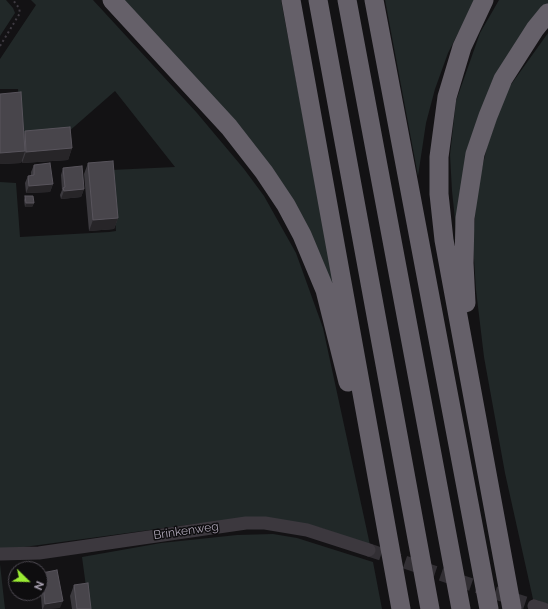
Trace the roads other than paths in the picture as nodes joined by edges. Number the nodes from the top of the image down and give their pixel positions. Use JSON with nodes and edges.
{"nodes":[{"id":1,"x":112,"y":0,"type":"edge"},
{"id":2,"x":291,"y":0,"type":"edge"},
{"id":3,"x":318,"y":0,"type":"edge"},
{"id":4,"x":347,"y":0,"type":"edge"},
{"id":5,"x":374,"y":0,"type":"edge"},
{"id":6,"x":484,"y":0,"type":"edge"},
{"id":7,"x":548,"y":13,"type":"edge"},
{"id":8,"x":470,"y":386,"type":"junction"},
{"id":9,"x":380,"y":501,"type":"junction"},
{"id":10,"x":369,"y":550,"type":"tunnel mouth"},
{"id":11,"x":0,"y":554,"type":"edge"},
{"id":12,"x":400,"y":609,"type":"edge"},
{"id":13,"x":430,"y":609,"type":"edge"},
{"id":14,"x":461,"y":609,"type":"edge"},
{"id":15,"x":489,"y":609,"type":"edge"},
{"id":16,"x":512,"y":609,"type":"edge"}],
"edges":[{"from":1,"to":9,"type":"highway"},
{"from":2,"to":9,"type":"highway"},
{"from":3,"to":13,"type":"highway"},
{"from":4,"to":14,"type":"highway"},
{"from":5,"to":15,"type":"highway"},
{"from":6,"to":8,"type":"highway"},
{"from":7,"to":8,"type":"highway"},
{"from":8,"to":16,"type":"highway"},
{"from":9,"to":12,"type":"highway"},
{"from":10,"to":11,"type":"street","name":"Brinkenweg"}]}
